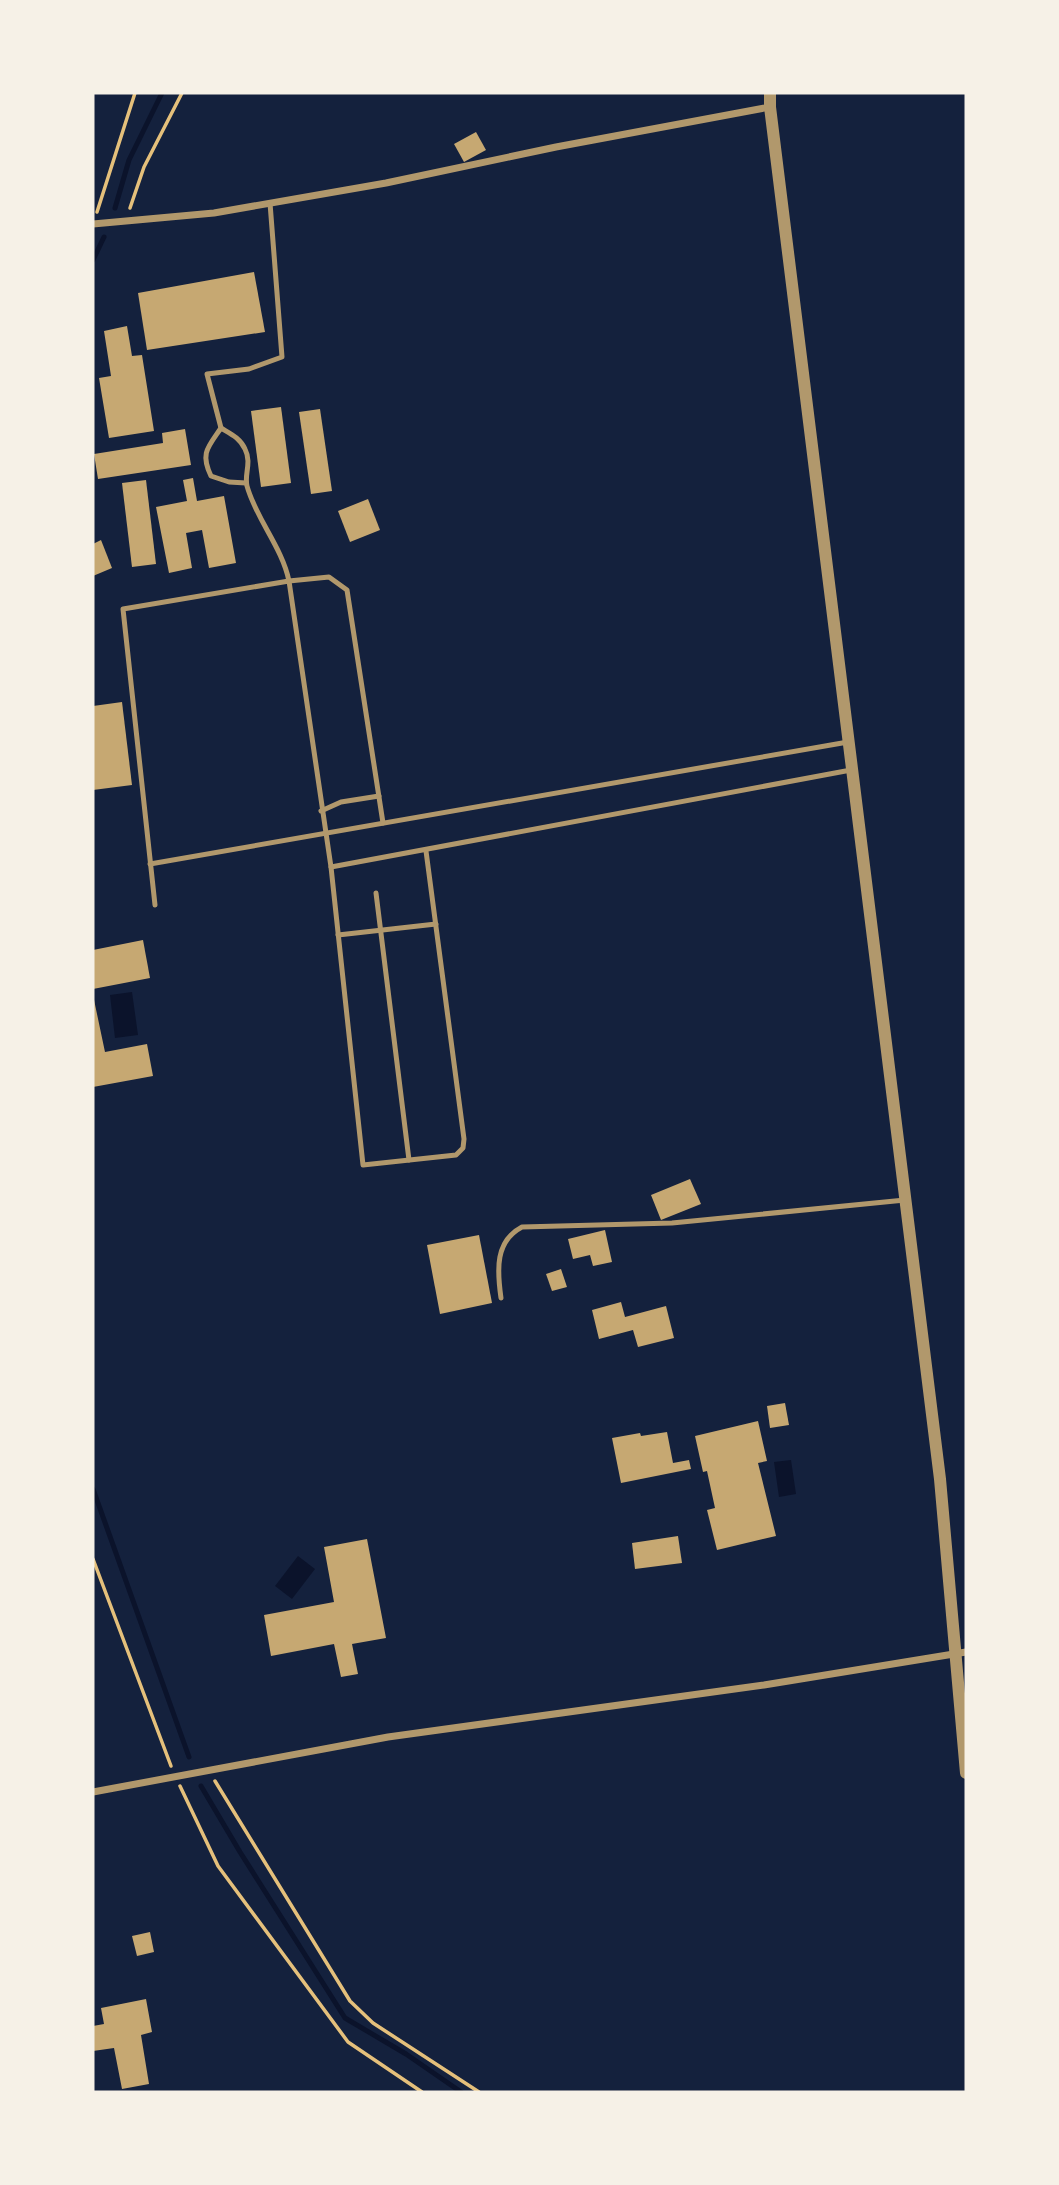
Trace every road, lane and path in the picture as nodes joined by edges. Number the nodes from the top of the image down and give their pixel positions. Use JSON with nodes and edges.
{"nodes":[{"id":1,"x":135,"y":93,"type":"edge"},
{"id":2,"x":182,"y":93,"type":"edge"},
{"id":3,"x":771,"y":93,"type":"edge"},
{"id":4,"x":770,"y":107,"type":"junction"},
{"id":5,"x":270,"y":203,"type":"junction"},
{"id":6,"x":126,"y":221,"type":"junction"},
{"id":7,"x":93,"y":224,"type":"edge"},
{"id":8,"x":221,"y":428,"type":"junction"},
{"id":9,"x":246,"y":483,"type":"junction"},
{"id":10,"x":289,"y":581,"type":"junction"},
{"id":11,"x":848,"y":742,"type":"junction"},
{"id":12,"x":852,"y":769,"type":"junction"},
{"id":13,"x":379,"y":796,"type":"junction"},
{"id":14,"x":321,"y":811,"type":"junction"},
{"id":15,"x":383,"y":823,"type":"junction"},
{"id":16,"x":325,"y":834,"type":"junction"},
{"id":17,"x":426,"y":851,"type":"junction"},
{"id":18,"x":150,"y":864,"type":"junction"},
{"id":19,"x":331,"y":867,"type":"junction"},
{"id":20,"x":376,"y":893,"type":"dead end"},
{"id":21,"x":155,"y":905,"type":"dead end"},
{"id":22,"x":436,"y":924,"type":"junction"},
{"id":23,"x":381,"y":930,"type":"junction"},
{"id":24,"x":338,"y":934,"type":"junction"},
{"id":25,"x":409,"y":1160,"type":"junction"},
{"id":26,"x":905,"y":1200,"type":"junction"},
{"id":27,"x":501,"y":1298,"type":"dead end"},
{"id":28,"x":93,"y":1559,"type":"edge"},
{"id":29,"x":961,"y":1653,"type":"edge"},
{"id":30,"x":962,"y":1684,"type":"edge"},
{"id":31,"x":208,"y":1770,"type":"junction"},
{"id":32,"x":966,"y":1773,"type":"edge"},
{"id":33,"x":175,"y":1777,"type":"junction"},
{"id":34,"x":93,"y":1792,"type":"edge"},
{"id":35,"x":422,"y":2092,"type":"edge"},
{"id":36,"x":479,"y":2092,"type":"edge"}],
"edges":[{"from":1,"to":7,"type":"path"},
{"from":2,"to":6,"type":"path"},
{"from":3,"to":4,"type":"street"},
{"from":4,"to":5,"type":"street"},
{"from":4,"to":11,"type":"street"},
{"from":5,"to":6,"type":"street"},
{"from":5,"to":8,"type":"lane"},
{"from":6,"to":7,"type":"street"},
{"from":8,"to":9,"type":"lane"},
{"from":8,"to":9,"type":"lane"},
{"from":9,"to":10,"type":"lane"},
{"from":10,"to":13,"type":"lane"},
{"from":10,"to":14,"type":"lane"},
{"from":10,"to":18,"type":"lane"},
{"from":11,"to":12,"type":"street"},
{"from":11,"to":15,"type":"lane"},
{"from":12,"to":17,"type":"lane"},
{"from":12,"to":26,"type":"street"},
{"from":13,"to":14,"type":"lane"},
{"from":13,"to":15,"type":"lane"},
{"from":14,"to":16,"type":"lane"},
{"from":15,"to":16,"type":"lane"},
{"from":16,"to":18,"type":"lane"},
{"from":16,"to":19,"type":"lane"},
{"from":17,"to":19,"type":"lane"},
{"from":17,"to":22,"type":"lane"},
{"from":18,"to":21,"type":"lane"},
{"from":19,"to":24,"type":"lane"},
{"from":20,"to":23,"type":"lane"},
{"from":22,"to":23,"type":"lane"},
{"from":22,"to":25,"type":"lane"},
{"from":23,"to":24,"type":"lane"},
{"from":23,"to":25,"type":"lane"},
{"from":24,"to":25,"type":"lane"},
{"from":26,"to":27,"type":"lane"},
{"from":26,"to":29,"type":"street"},
{"from":28,"to":33,"type":"path"},
{"from":29,"to":30,"type":"street"},
{"from":29,"to":31,"type":"street"},
{"from":30,"to":32,"type":"street"},
{"from":31,"to":33,"type":"street"},
{"from":31,"to":36,"type":"path"},
{"from":33,"to":34,"type":"street"},
{"from":33,"to":35,"type":"path"}]}
